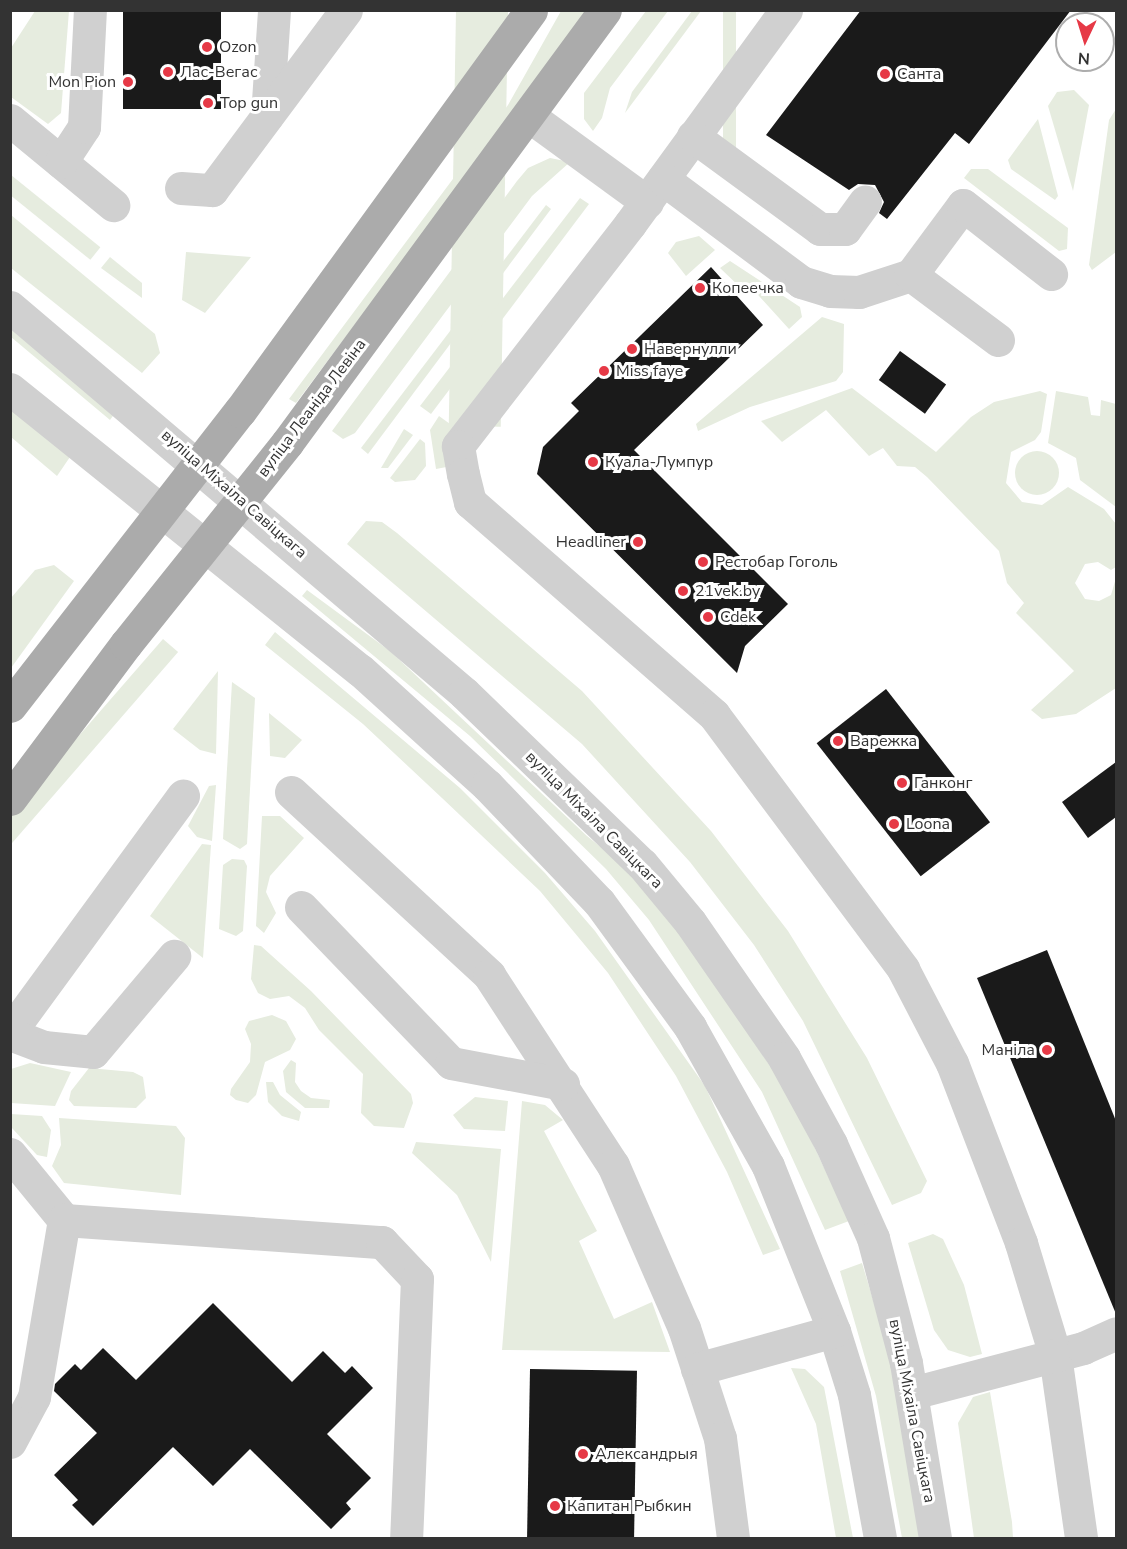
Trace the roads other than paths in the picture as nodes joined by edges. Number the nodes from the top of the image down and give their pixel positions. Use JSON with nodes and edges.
{"nodes":[{"id":1,"x":90,"y":10,"type":"edge"},
{"id":2,"x":274,"y":10,"type":"edge"},
{"id":3,"x":346,"y":10,"type":"edge"},
{"id":4,"x":531,"y":10,"type":"edge"},
{"id":5,"x":604,"y":10,"type":"edge"},
{"id":6,"x":786,"y":10,"type":"edge"},
{"id":7,"x":267,"y":116,"type":"junction"},
{"id":8,"x":529,"y":116,"type":"junction"},
{"id":9,"x":10,"y":120,"type":"edge"},
{"id":10,"x":693,"y":136,"type":"junction"},
{"id":11,"x":61,"y":162,"type":"junction"},
{"id":12,"x":181,"y":188,"type":"dead end"},
{"id":13,"x":655,"y":190,"type":"junction"},
{"id":14,"x":865,"y":201,"type":"dead end"},
{"id":15,"x":113,"y":205,"type":"dead end"},
{"id":16,"x":1051,"y":274,"type":"dead end"},
{"id":17,"x":911,"y":275,"type":"junction"},
{"id":18,"x":10,"y":307,"type":"edge"},
{"id":19,"x":998,"y":340,"type":"dead end"},
{"id":20,"x":10,"y":389,"type":"edge"},
{"id":21,"x":199,"y":463,"type":"junction"},
{"id":22,"x":242,"y":499,"type":"junction"},
{"id":23,"x":163,"y":512,"type":"junction"},
{"id":24,"x":204,"y":546,"type":"junction"},
{"id":25,"x":10,"y":706,"type":"edge"},
{"id":26,"x":291,"y":792,"type":"dead end"},
{"id":27,"x":183,"y":796,"type":"dead end"},
{"id":28,"x":10,"y":799,"type":"edge"},
{"id":29,"x":301,"y":907,"type":"dead end"},
{"id":30,"x":174,"y":956,"type":"dead end"},
{"id":31,"x":10,"y":1033,"type":"edge"},
{"id":32,"x":563,"y":1084,"type":"junction"},
{"id":33,"x":10,"y":1154,"type":"edge"},
{"id":34,"x":64,"y":1220,"type":"junction"},
{"id":35,"x":834,"y":1331,"type":"junction"},
{"id":36,"x":1116,"y":1333,"type":"edge"},
{"id":37,"x":1055,"y":1354,"type":"junction"},
{"id":38,"x":697,"y":1369,"type":"junction"},
{"id":39,"x":912,"y":1393,"type":"junction"},
{"id":40,"x":10,"y":1442,"type":"edge"},
{"id":41,"x":406,"y":1539,"type":"edge"},
{"id":42,"x":733,"y":1539,"type":"edge"},
{"id":43,"x":880,"y":1539,"type":"edge"},
{"id":44,"x":935,"y":1539,"type":"edge"},
{"id":45,"x":1081,"y":1539,"type":"edge"}],
"edges":[{"from":1,"to":11,"type":"street"},
{"from":2,"to":7,"type":"street"},
{"from":3,"to":7,"type":"street"},
{"from":4,"to":21,"type":"main road"},
{"from":5,"to":8,"type":"main road","name":"вуліца Леаніда Левіна"},
{"from":6,"to":10,"type":"street"},
{"from":7,"to":12,"type":"street"},
{"from":8,"to":13,"type":"street"},
{"from":8,"to":22,"type":"main road","name":"вуліца Леаніда Левіна"},
{"from":9,"to":11,"type":"street"},
{"from":10,"to":13,"type":"street"},
{"from":10,"to":14,"type":"street"},
{"from":11,"to":15,"type":"street"},
{"from":13,"to":17,"type":"street"},
{"from":13,"to":37,"type":"street"},
{"from":16,"to":17,"type":"street"},
{"from":17,"to":19,"type":"street"},
{"from":18,"to":21,"type":"street","name":"вуліца Міхаіла Савіцкага"},
{"from":20,"to":23,"type":"street"},
{"from":21,"to":22,"type":"street","name":"вуліца Міхаіла Савіцкага"},
{"from":21,"to":23,"type":"main road"},
{"from":22,"to":24,"type":"main road","name":"вуліца Леаніда Левіна"},
{"from":22,"to":39,"type":"street","name":"вуліца Міхаіла Савіцкага"},
{"from":23,"to":24,"type":"street"},
{"from":23,"to":25,"type":"main road"},
{"from":24,"to":28,"type":"main road","name":"вуліца Леаніда Левіна"},
{"from":24,"to":35,"type":"street"},
{"from":26,"to":32,"type":"street"},
{"from":27,"to":31,"type":"street"},
{"from":29,"to":32,"type":"street"},
{"from":30,"to":31,"type":"street"},
{"from":32,"to":38,"type":"street"},
{"from":33,"to":34,"type":"street"},
{"from":34,"to":40,"type":"street"},
{"from":34,"to":41,"type":"street"},
{"from":35,"to":38,"type":"street"},
{"from":35,"to":43,"type":"street"},
{"from":36,"to":37,"type":"street"},
{"from":37,"to":39,"type":"street"},
{"from":37,"to":45,"type":"street"},
{"from":38,"to":42,"type":"street"},
{"from":39,"to":44,"type":"street","name":"вуліца Міхаіла Савіцкага"}]}
